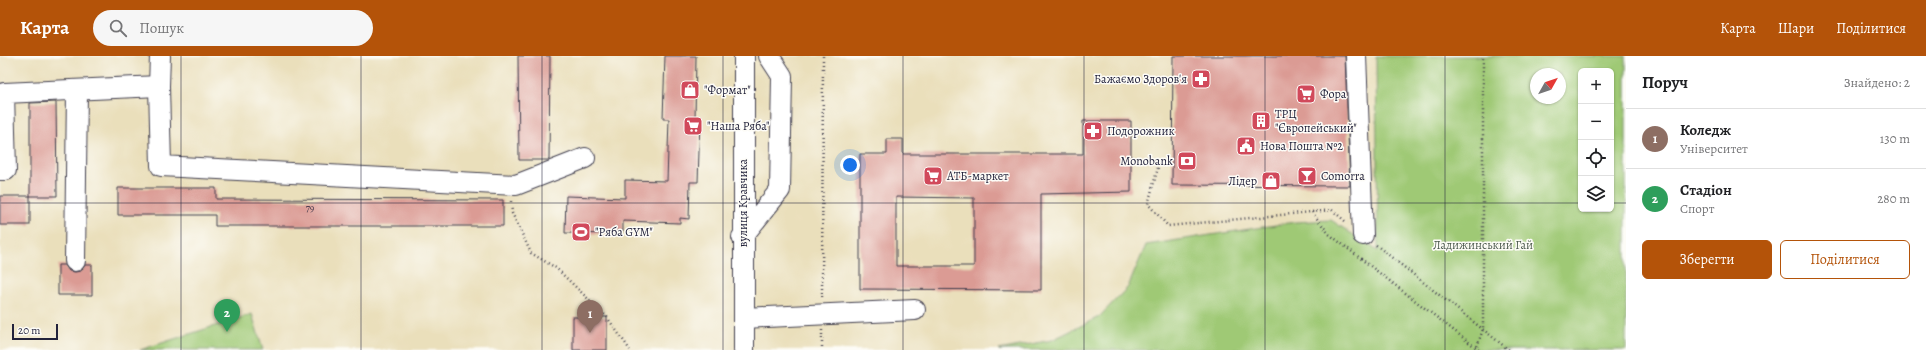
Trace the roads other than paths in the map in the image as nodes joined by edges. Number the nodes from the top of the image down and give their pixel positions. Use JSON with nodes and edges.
{"nodes":[{"id":1,"x":160,"y":56,"type":"edge"},
{"id":2,"x":744,"y":56,"type":"edge"},
{"id":3,"x":769,"y":56,"type":"edge"},
{"id":4,"x":1356,"y":56,"type":"edge"},
{"id":5,"x":159,"y":86,"type":"junction"},
{"id":6,"x":78,"y":90,"type":"junction"},
{"id":7,"x":585,"y":158,"type":"dead end"},
{"id":8,"x":0,"y":170,"type":"edge"},
{"id":9,"x":1355,"y":229,"type":"road end"},
{"id":10,"x":742,"y":237,"type":"junction"},
{"id":11,"x":75,"y":261,"type":"dead end"},
{"id":12,"x":915,"y":310,"type":"dead end"},
{"id":13,"x":744,"y":318,"type":"junction"},
{"id":14,"x":744,"y":350,"type":"edge"}],
"edges":[{"from":1,"to":5,"type":"street"},
{"from":2,"to":10,"type":"street","name":"вулиця Кравчика"},
{"from":3,"to":10,"type":"street"},
{"from":4,"to":9,"type":"street"},
{"from":5,"to":6,"type":"street"},
{"from":5,"to":7,"type":"street"},
{"from":6,"to":8,"type":"street"},
{"from":6,"to":11,"type":"street"},
{"from":10,"to":13,"type":"street","name":"вулиця Кравчика"},
{"from":12,"to":13,"type":"street"},
{"from":13,"to":14,"type":"street","name":"вулиця Кравчика"}]}
